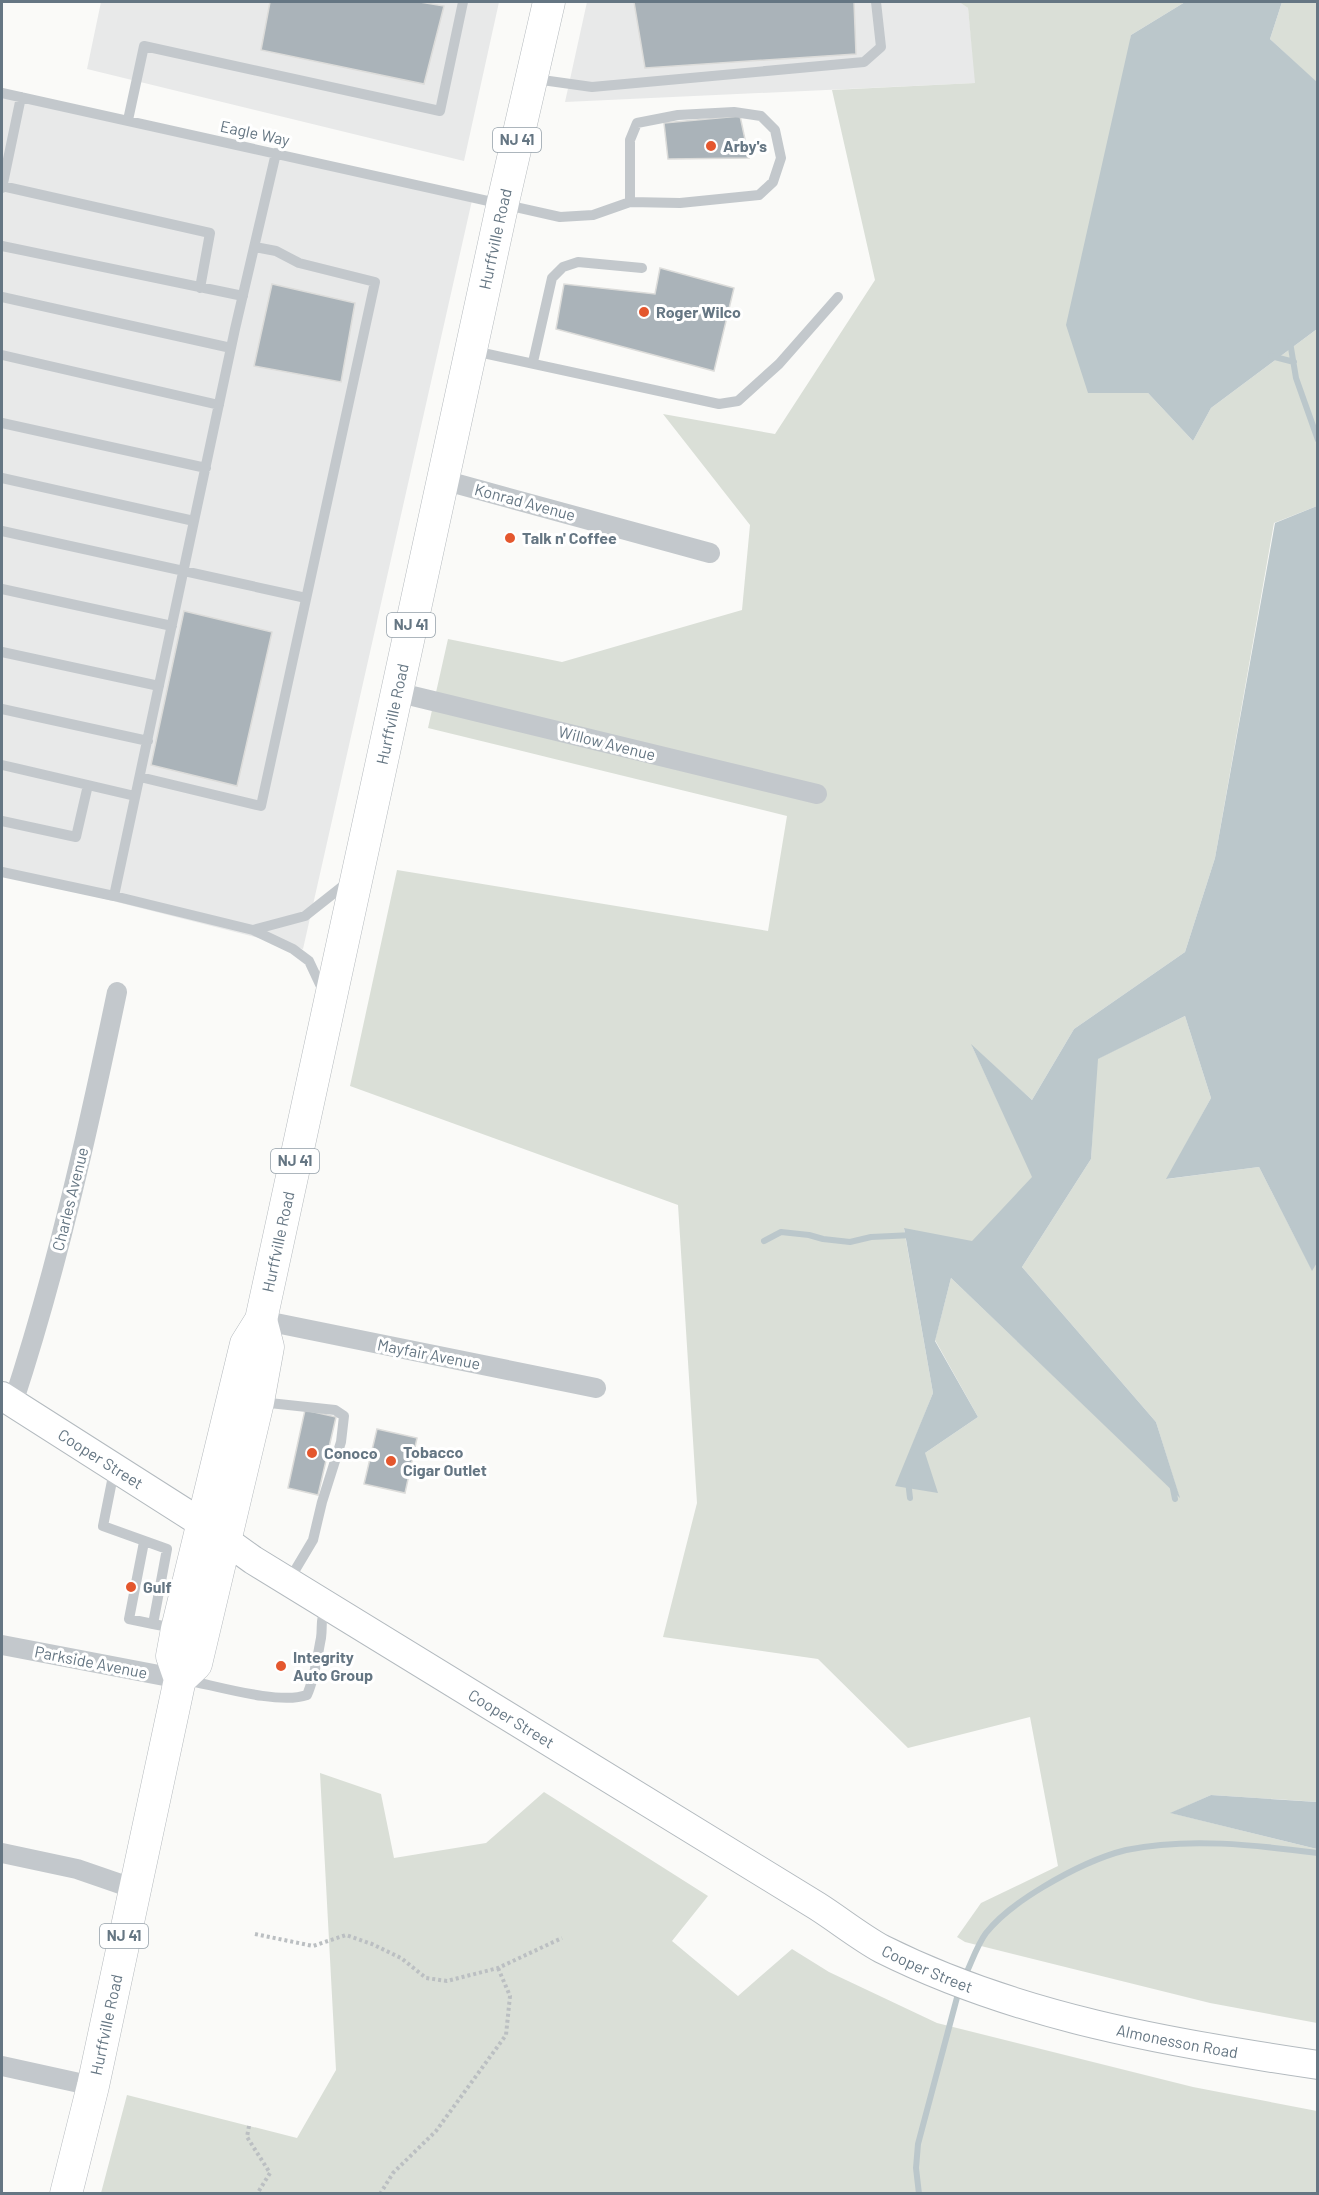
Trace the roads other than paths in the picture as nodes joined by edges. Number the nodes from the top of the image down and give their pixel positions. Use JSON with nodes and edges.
{"nodes":[{"id":1,"x":463,"y":2,"type":"edge"},
{"id":2,"x":549,"y":2,"type":"edge"},
{"id":3,"x":876,"y":2,"type":"edge"},
{"id":4,"x":531,"y":78,"type":"junction"},
{"id":5,"x":2,"y":93,"type":"edge"},
{"id":6,"x":21,"y":97,"type":"junction"},
{"id":7,"x":128,"y":120,"type":"junction"},
{"id":8,"x":276,"y":153,"type":"junction"},
{"id":9,"x":2,"y":186,"type":"edge"},
{"id":10,"x":502,"y":202,"type":"junction"},
{"id":11,"x":630,"y":202,"type":"junction"},
{"id":12,"x":2,"y":246,"type":"edge"},
{"id":13,"x":255,"y":247,"type":"junction"},
{"id":14,"x":642,"y":267,"type":"dead end"},
{"id":15,"x":200,"y":288,"type":"junction"},
{"id":16,"x":243,"y":296,"type":"junction"},
{"id":17,"x":2,"y":297,"type":"edge"},
{"id":18,"x":838,"y":297,"type":"dead end"},
{"id":19,"x":231,"y":348,"type":"junction"},
{"id":20,"x":471,"y":350,"type":"junction"},
{"id":21,"x":2,"y":355,"type":"edge"},
{"id":22,"x":533,"y":362,"type":"junction"},
{"id":23,"x":219,"y":405,"type":"junction"},
{"id":24,"x":2,"y":423,"type":"edge"},
{"id":25,"x":206,"y":468,"type":"junction"},
{"id":26,"x":2,"y":478,"type":"edge"},
{"id":27,"x":443,"y":480,"type":"junction"},
{"id":28,"x":194,"y":521,"type":"junction"},
{"id":29,"x":2,"y":531,"type":"edge"},
{"id":30,"x":710,"y":553,"type":"dead end"},
{"id":31,"x":183,"y":571,"type":"junction"},
{"id":32,"x":2,"y":589,"type":"edge"},
{"id":33,"x":306,"y":598,"type":"junction"},
{"id":34,"x":172,"y":626,"type":"junction"},
{"id":35,"x":2,"y":652,"type":"edge"},
{"id":36,"x":159,"y":686,"type":"junction"},
{"id":37,"x":396,"y":692,"type":"junction"},
{"id":38,"x":2,"y":709,"type":"edge"},
{"id":39,"x":147,"y":741,"type":"junction"},
{"id":40,"x":2,"y":765,"type":"edge"},
{"id":41,"x":140,"y":777,"type":"junction"},
{"id":42,"x":88,"y":784,"type":"junction"},
{"id":43,"x":817,"y":794,"type":"dead end"},
{"id":44,"x":135,"y":796,"type":"junction"},
{"id":45,"x":2,"y":820,"type":"edge"},
{"id":46,"x":2,"y":872,"type":"edge"},
{"id":47,"x":356,"y":876,"type":"junction"},
{"id":48,"x":114,"y":896,"type":"junction"},
{"id":49,"x":252,"y":930,"type":"junction"},
{"id":50,"x":117,"y":992,"type":"dead end"},
{"id":51,"x":328,"y":1002,"type":"junction"},
{"id":52,"x":261,"y":1320,"type":"junction"},
{"id":53,"x":596,"y":1388,"type":"dead end"},
{"id":54,"x":7,"y":1400,"type":"edge"},
{"id":55,"x":258,"y":1402,"type":"junction"},
{"id":56,"x":115,"y":1468,"type":"junction"},
{"id":57,"x":214,"y":1532,"type":"junction"},
{"id":58,"x":144,"y":1542,"type":"junction"},
{"id":59,"x":288,"y":1582,"type":"junction"},
{"id":60,"x":328,"y":1606,"type":"junction"},
{"id":61,"x":165,"y":1627,"type":"junction"},
{"id":62,"x":2,"y":1645,"type":"edge"},
{"id":63,"x":180,"y":1678,"type":"junction"},
{"id":64,"x":2,"y":1853,"type":"edge"},
{"id":65,"x":135,"y":1889,"type":"junction"},
{"id":66,"x":1038,"y":2011,"type":"joint"},
{"id":67,"x":1317,"y":2065,"type":"edge"},
{"id":68,"x":2,"y":2066,"type":"edge"},
{"id":69,"x":93,"y":2086,"type":"junction"},
{"id":70,"x":66,"y":2193,"type":"edge"}],
"edges":[{"from":1,"to":7,"type":"lane"},
{"from":2,"to":4,"type":"main road","name":"Hurffville Road","number":"NJ 41"},
{"from":3,"to":4,"type":"lane"},
{"from":4,"to":10,"type":"main road","name":"Hurffville Road","number":"NJ 41"},
{"from":5,"to":6,"type":"lane","name":"Eagle Way"},
{"from":6,"to":7,"type":"lane","name":"Eagle Way"},
{"from":6,"to":9,"type":"lane"},
{"from":7,"to":8,"type":"lane","name":"Eagle Way"},
{"from":8,"to":10,"type":"lane","name":"Eagle Way"},
{"from":8,"to":13,"type":"lane"},
{"from":9,"to":15,"type":"lane"},
{"from":10,"to":11,"type":"lane","name":"Eagle Way"},
{"from":10,"to":20,"type":"main road","name":"Hurffville Road","number":"NJ 41"},
{"from":11,"to":11,"type":"lane"},
{"from":12,"to":15,"type":"lane"},
{"from":13,"to":16,"type":"lane"},
{"from":13,"to":33,"type":"lane"},
{"from":14,"to":22,"type":"lane"},
{"from":15,"to":16,"type":"lane"},
{"from":16,"to":19,"type":"lane"},
{"from":17,"to":19,"type":"lane"},
{"from":18,"to":22,"type":"lane"},
{"from":19,"to":23,"type":"lane"},
{"from":20,"to":22,"type":"lane"},
{"from":20,"to":27,"type":"main road","name":"Hurffville Road","number":"NJ 41"},
{"from":21,"to":23,"type":"lane"},
{"from":23,"to":25,"type":"lane"},
{"from":24,"to":25,"type":"lane"},
{"from":25,"to":28,"type":"lane"},
{"from":26,"to":28,"type":"lane"},
{"from":27,"to":30,"type":"street","name":"Konrad Avenue"},
{"from":27,"to":37,"type":"main road","name":"Hurffville Road","number":"NJ 41"},
{"from":28,"to":31,"type":"lane"},
{"from":29,"to":31,"type":"lane"},
{"from":31,"to":33,"type":"lane"},
{"from":31,"to":34,"type":"lane"},
{"from":32,"to":34,"type":"lane"},
{"from":33,"to":41,"type":"lane"},
{"from":34,"to":36,"type":"lane"},
{"from":35,"to":36,"type":"lane"},
{"from":36,"to":39,"type":"lane"},
{"from":37,"to":43,"type":"street","name":"Willow Avenue"},
{"from":37,"to":47,"type":"main road","name":"Hurffville Road","number":"NJ 41"},
{"from":38,"to":39,"type":"lane"},
{"from":39,"to":41,"type":"lane"},
{"from":40,"to":42,"type":"lane"},
{"from":41,"to":44,"type":"lane"},
{"from":42,"to":44,"type":"lane"},
{"from":42,"to":45,"type":"lane"},
{"from":44,"to":48,"type":"lane"},
{"from":46,"to":48,"type":"lane"},
{"from":47,"to":49,"type":"lane"},
{"from":47,"to":51,"type":"main road","name":"Hurffville Road","number":"NJ 41"},
{"from":48,"to":49,"type":"lane"},
{"from":49,"to":51,"type":"lane"},
{"from":50,"to":54,"type":"street","name":"Charles Avenue"},
{"from":51,"to":52,"type":"main road","name":"Hurffville Road","number":"NJ 41"},
{"from":52,"to":53,"type":"street","name":"Mayfair Avenue"},
{"from":52,"to":55,"type":"main road","name":"Hurffville Road","number":"NJ 41"},
{"from":52,"to":57,"type":"main road","name":"Hurffville Road","number":"NJ 41"},
{"from":54,"to":56,"type":"main road","name":"Cooper Street"},
{"from":55,"to":57,"type":"main road","name":"Hurffville Road","number":"NJ 41"},
{"from":55,"to":59,"type":"lane"},
{"from":56,"to":57,"type":"main road","name":"Cooper Street"},
{"from":56,"to":58,"type":"lane"},
{"from":57,"to":59,"type":"main road","name":"Cooper Street"},
{"from":57,"to":61,"type":"main road","name":"Hurffville Road","number":"NJ 41"},
{"from":57,"to":63,"type":"main road","name":"Hurffville Road","number":"NJ 41"},
{"from":58,"to":61,"type":"lane"},
{"from":58,"to":61,"type":"lane"},
{"from":59,"to":60,"type":"main road","name":"Cooper Street"},
{"from":60,"to":63,"type":"lane"},
{"from":60,"to":66,"type":"main road","name":"Cooper Street"},
{"from":61,"to":63,"type":"main road","name":"Hurffville Road","number":"NJ 41"},
{"from":62,"to":63,"type":"street","name":"Parkside Avenue"},
{"from":63,"to":65,"type":"main road","name":"Hurffville Road","number":"NJ 41"},
{"from":64,"to":65,"type":"street"},
{"from":65,"to":69,"type":"main road","name":"Hurffville Road","number":"NJ 41"},
{"from":66,"to":67,"type":"main road","name":"Almonesson Road"},
{"from":68,"to":69,"type":"street"},
{"from":69,"to":70,"type":"main road","name":"Hurffville Road","number":"NJ 41"}]}
